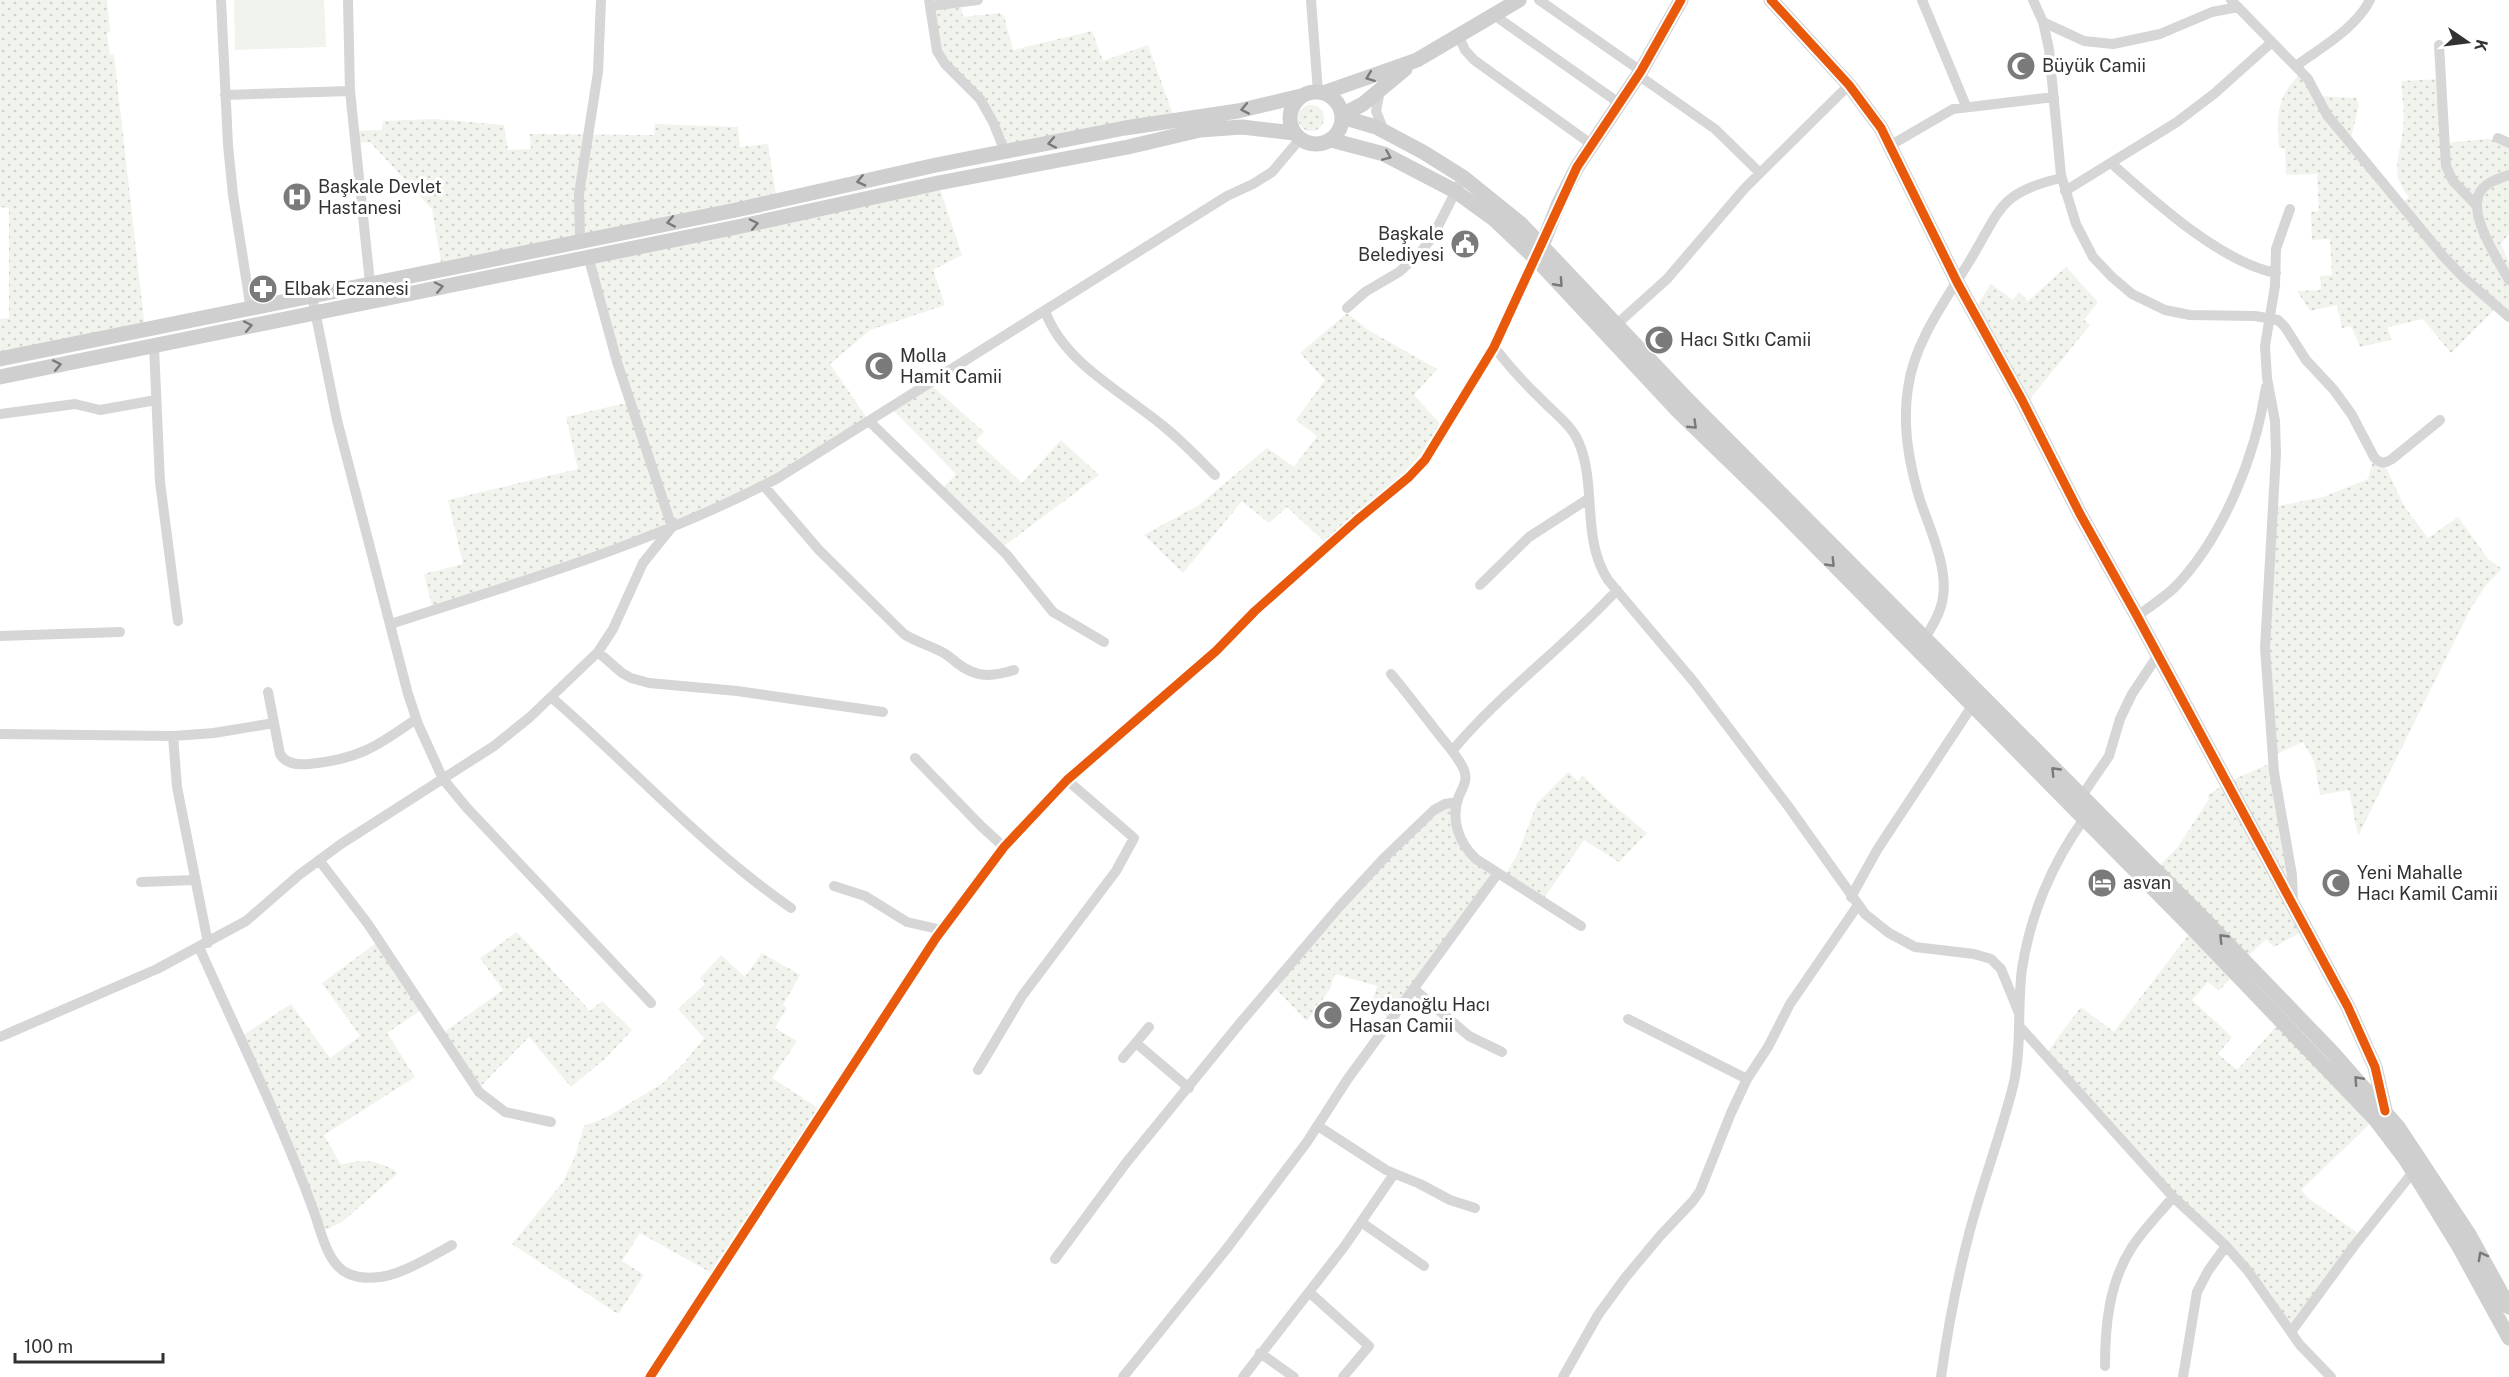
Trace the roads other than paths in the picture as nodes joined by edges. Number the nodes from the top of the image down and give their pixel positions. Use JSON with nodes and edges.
{"nodes":[{"id":1,"x":221,"y":0,"type":"edge"},
{"id":2,"x":348,"y":0,"type":"edge"},
{"id":3,"x":601,"y":0,"type":"edge"},
{"id":4,"x":978,"y":0,"type":"edge"},
{"id":5,"x":1311,"y":0,"type":"edge"},
{"id":6,"x":1539,"y":0,"type":"edge"},
{"id":7,"x":1681,"y":0,"type":"edge"},
{"id":8,"x":1922,"y":0,"type":"edge"},
{"id":9,"x":2033,"y":0,"type":"edge"},
{"id":10,"x":2370,"y":0,"type":"edge"},
{"id":11,"x":1516,"y":1,"type":"edge"},
{"id":12,"x":1773,"y":1,"type":"edge"},
{"id":13,"x":929,"y":3,"type":"edge"},
{"id":14,"x":2234,"y":4,"type":"edge"},
{"id":15,"x":1494,"y":15,"type":"junction"},
{"id":16,"x":2043,"y":22,"type":"junction"},
{"id":17,"x":1459,"y":37,"type":"junction"},
{"id":18,"x":2272,"y":42,"type":"junction"},
{"id":19,"x":2439,"y":45,"type":"dead end"},
{"id":20,"x":1416,"y":60,"type":"junction"},
{"id":21,"x":2296,"y":66,"type":"junction"},
{"id":22,"x":1639,"y":73,"type":"junction"},
{"id":23,"x":1849,"y":85,"type":"junction"},
{"id":24,"x":1381,"y":88,"type":"junction"},
{"id":25,"x":350,"y":91,"type":"junction"},
{"id":26,"x":1320,"y":92,"type":"junction"},
{"id":27,"x":225,"y":94,"type":"junction"},
{"id":28,"x":1301,"y":96,"type":"junction"},
{"id":29,"x":2054,"y":97,"type":"junction"},
{"id":30,"x":1618,"y":103,"type":"junction"},
{"id":31,"x":1966,"y":106,"type":"junction"},
{"id":32,"x":1342,"y":116,"type":"junction"},
{"id":33,"x":1384,"y":131,"type":"junction"},
{"id":34,"x":1297,"y":136,"type":"junction"},
{"id":35,"x":2498,"y":138,"type":"dead end"},
{"id":36,"x":1331,"y":140,"type":"junction"},
{"id":37,"x":2509,"y":143,"type":"edge"},
{"id":38,"x":1591,"y":144,"type":"junction"},
{"id":39,"x":1891,"y":145,"type":"junction"},
{"id":40,"x":1005,"y":152,"type":"junction"},
{"id":41,"x":2111,"y":163,"type":"junction"},
{"id":42,"x":1760,"y":172,"type":"junction"},
{"id":43,"x":2509,"y":175,"type":"edge"},
{"id":44,"x":1463,"y":177,"type":"junction"},
{"id":45,"x":2061,"y":178,"type":"junction"},
{"id":46,"x":1455,"y":191,"type":"junction"},
{"id":47,"x":2065,"y":191,"type":"junction"},
{"id":48,"x":2477,"y":206,"type":"junction"},
{"id":49,"x":2290,"y":209,"type":"dead end"},
{"id":50,"x":580,"y":240,"type":"junction"},
{"id":51,"x":1539,"y":251,"type":"junction"},
{"id":52,"x":588,"y":256,"type":"junction"},
{"id":53,"x":2276,"y":273,"type":"junction"},
{"id":54,"x":2509,"y":280,"type":"edge"},
{"id":55,"x":1957,"y":282,"type":"junction"},
{"id":56,"x":370,"y":283,"type":"junction"},
{"id":57,"x":312,"y":296,"type":"junction"},
{"id":58,"x":1347,"y":308,"type":"dead end"},
{"id":59,"x":251,"y":310,"type":"junction"},
{"id":60,"x":1045,"y":311,"type":"junction"},
{"id":61,"x":315,"y":313,"type":"junction"},
{"id":62,"x":2509,"y":317,"type":"edge"},
{"id":63,"x":2269,"y":318,"type":"junction"},
{"id":64,"x":1617,"y":324,"type":"junction"},
{"id":65,"x":154,"y":346,"type":"junction"},
{"id":66,"x":1494,"y":347,"type":"junction"},
{"id":67,"x":0,"y":359,"type":"edge"},
{"id":68,"x":0,"y":377,"type":"edge"},
{"id":69,"x":2267,"y":378,"type":"junction"},
{"id":70,"x":156,"y":400,"type":"junction"},
{"id":71,"x":0,"y":414,"type":"edge"},
{"id":72,"x":2440,"y":420,"type":"dead end"},
{"id":73,"x":869,"y":421,"type":"junction"},
{"id":74,"x":1215,"y":475,"type":"dead end"},
{"id":75,"x":764,"y":486,"type":"junction"},
{"id":76,"x":1588,"y":499,"type":"junction"},
{"id":77,"x":672,"y":527,"type":"junction"},
{"id":78,"x":1480,"y":585,"type":"dead end"},
{"id":79,"x":1617,"y":590,"type":"junction"},
{"id":80,"x":2137,"y":616,"type":"junction"},
{"id":81,"x":178,"y":621,"type":"dead end"},
{"id":82,"x":390,"y":624,"type":"junction"},
{"id":83,"x":120,"y":632,"type":"dead end"},
{"id":84,"x":0,"y":636,"type":"edge"},
{"id":85,"x":1925,"y":638,"type":"junction"},
{"id":86,"x":1104,"y":642,"type":"dead end"},
{"id":87,"x":598,"y":652,"type":"junction"},
{"id":88,"x":2158,"y":655,"type":"junction"},
{"id":89,"x":1014,"y":670,"type":"dead end"},
{"id":90,"x":1391,"y":674,"type":"dead end"},
{"id":91,"x":268,"y":692,"type":"dead end"},
{"id":92,"x":551,"y":697,"type":"junction"},
{"id":93,"x":1972,"y":706,"type":"junction"},
{"id":94,"x":883,"y":711,"type":"dead end"},
{"id":95,"x":416,"y":719,"type":"junction"},
{"id":96,"x":274,"y":723,"type":"junction"},
{"id":97,"x":0,"y":734,"type":"edge"},
{"id":98,"x":173,"y":736,"type":"junction"},
{"id":99,"x":1452,"y":751,"type":"junction"},
{"id":100,"x":915,"y":758,"type":"dead end"},
{"id":101,"x":443,"y":779,"type":"junction"},
{"id":102,"x":1067,"y":780,"type":"junction"},
{"id":103,"x":2081,"y":797,"type":"junction"},
{"id":104,"x":1457,"y":802,"type":"junction"},
{"id":105,"x":2084,"y":819,"type":"junction"},
{"id":106,"x":1004,"y":847,"type":"junction"},
{"id":107,"x":319,"y":860,"type":"junction"},
{"id":108,"x":1498,"y":873,"type":"junction"},
{"id":109,"x":195,"y":880,"type":"junction"},
{"id":110,"x":141,"y":882,"type":"dead end"},
{"id":111,"x":834,"y":886,"type":"dead end"},
{"id":112,"x":1855,"y":901,"type":"junction"},
{"id":113,"x":791,"y":908,"type":"dead end"},
{"id":114,"x":2294,"y":909,"type":"junction"},
{"id":115,"x":1581,"y":926,"type":"dead end"},
{"id":116,"x":942,"y":930,"type":"junction"},
{"id":117,"x":203,"y":945,"type":"junction"},
{"id":118,"x":1414,"y":989,"type":"junction"},
{"id":119,"x":651,"y":1003,"type":"dead end"},
{"id":120,"x":2019,"y":1013,"type":"junction"},
{"id":121,"x":1628,"y":1018,"type":"dead end"},
{"id":122,"x":2020,"y":1026,"type":"junction"},
{"id":123,"x":1149,"y":1028,"type":"dead end"},
{"id":124,"x":0,"y":1037,"type":"edge"},
{"id":125,"x":1136,"y":1043,"type":"junction"},
{"id":126,"x":1502,"y":1052,"type":"dead end"},
{"id":127,"x":1123,"y":1058,"type":"dead end"},
{"id":128,"x":978,"y":1070,"type":"dead end"},
{"id":129,"x":1747,"y":1079,"type":"junction"},
{"id":130,"x":1188,"y":1088,"type":"junction"},
{"id":131,"x":2385,"y":1111,"type":"junction"},
{"id":132,"x":551,"y":1122,"type":"dead end"},
{"id":133,"x":1318,"y":1126,"type":"junction"},
{"id":134,"x":2413,"y":1172,"type":"junction"},
{"id":135,"x":1394,"y":1174,"type":"junction"},
{"id":136,"x":2173,"y":1197,"type":"junction"},
{"id":137,"x":1475,"y":1208,"type":"dead end"},
{"id":138,"x":1361,"y":1222,"type":"junction"},
{"id":139,"x":452,"y":1245,"type":"dead end"},
{"id":140,"x":2226,"y":1246,"type":"junction"},
{"id":141,"x":1056,"y":1259,"type":"dead end"},
{"id":142,"x":1425,"y":1266,"type":"dead end"},
{"id":143,"x":1309,"y":1292,"type":"junction"},
{"id":144,"x":2509,"y":1308,"type":"edge"},
{"id":145,"x":2291,"y":1332,"type":"junction"},
{"id":146,"x":2509,"y":1338,"type":"edge"},
{"id":147,"x":1260,"y":1353,"type":"junction"},
{"id":148,"x":2105,"y":1366,"type":"dead end"},
{"id":149,"x":650,"y":1377,"type":"edge"},
{"id":150,"x":1123,"y":1377,"type":"edge"},
{"id":151,"x":1243,"y":1377,"type":"edge"},
{"id":152,"x":1294,"y":1377,"type":"edge"},
{"id":153,"x":1343,"y":1377,"type":"edge"},
{"id":154,"x":1563,"y":1377,"type":"edge"},
{"id":155,"x":1941,"y":1377,"type":"edge"},
{"id":156,"x":2183,"y":1377,"type":"edge"},
{"id":157,"x":2331,"y":1377,"type":"edge"}],
"edges":[{"from":1,"to":27,"type":"street"},
{"from":2,"to":25,"type":"street"},
{"from":3,"to":50,"type":"street"},
{"from":4,"to":13,"type":"street"},
{"from":5,"to":26,"type":"street"},
{"from":6,"to":22,"type":"street"},
{"from":7,"to":22,"type":"main road"},
{"from":8,"to":31,"type":"street"},
{"from":9,"to":16,"type":"street"},
{"from":10,"to":21,"type":"street"},
{"from":11,"to":15,"type":"main road"},
{"from":12,"to":23,"type":"main road"},
{"from":13,"to":40,"type":"street"},
{"from":14,"to":16,"type":"street"},
{"from":14,"to":18,"type":"street"},
{"from":15,"to":17,"type":"main road"},
{"from":15,"to":30,"type":"street"},
{"from":16,"to":29,"type":"street"},
{"from":17,"to":20,"type":"main road"},
{"from":17,"to":38,"type":"street"},
{"from":18,"to":21,"type":"street"},
{"from":18,"to":41,"type":"street"},
{"from":19,"to":48,"type":"street"},
{"from":20,"to":24,"type":"main road"},
{"from":20,"to":26,"type":"main road","one_way":true},
{"from":21,"to":62,"type":"street"},
{"from":22,"to":30,"type":"main road"},
{"from":22,"to":42,"type":"street"},
{"from":23,"to":39,"type":"main road"},
{"from":23,"to":42,"type":"street"},
{"from":24,"to":32,"type":"main road"},
{"from":24,"to":33,"type":"street"},
{"from":25,"to":27,"type":"street"},
{"from":25,"to":56,"type":"street"},
{"from":26,"to":28,"type":"main road"},
{"from":26,"to":32,"type":"main road"},
{"from":27,"to":59,"type":"street"},
{"from":28,"to":34,"type":"main road"},
{"from":28,"to":40,"type":"main road","one_way":true},
{"from":29,"to":31,"type":"street"},
{"from":29,"to":45,"type":"street"},
{"from":30,"to":38,"type":"main road"},
{"from":31,"to":39,"type":"street"},
{"from":32,"to":33,"type":"main road"},
{"from":32,"to":36,"type":"main road"},
{"from":33,"to":44,"type":"main road"},
{"from":34,"to":36,"type":"main road"},
{"from":52,"to":34,"type":"main road","one_way":true},
{"from":34,"to":60,"type":"street"},
{"from":35,"to":37,"type":"street"},
{"from":36,"to":46,"type":"main road","one_way":true},
{"from":38,"to":51,"type":"main road"},
{"from":39,"to":55,"type":"main road"},
{"from":40,"to":50,"type":"main road","one_way":true},
{"from":41,"to":47,"type":"street"},
{"from":41,"to":53,"type":"street"},
{"from":42,"to":64,"type":"street"},
{"from":43,"to":48,"type":"street"},
{"from":44,"to":46,"type":"street"},
{"from":44,"to":51,"type":"main road"},
{"from":45,"to":47,"type":"street"},
{"from":45,"to":55,"type":"street"},
{"from":46,"to":51,"type":"main road"},
{"from":46,"to":58,"type":"street"},
{"from":47,"to":63,"type":"street"},
{"from":48,"to":54,"type":"street"},
{"from":49,"to":53,"type":"street"},
{"from":50,"to":56,"type":"main road"},
{"from":51,"to":64,"type":"main road"},
{"from":51,"to":66,"type":"street"},
{"from":51,"to":93,"type":"main road","one_way":true},
{"from":61,"to":52,"type":"main road","one_way":true},
{"from":52,"to":77,"type":"street"},
{"from":53,"to":63,"type":"street"},
{"from":55,"to":80,"type":"main road"},
{"from":55,"to":85,"type":"street"},
{"from":56,"to":57,"type":"main road"},
{"from":57,"to":59,"type":"main road"},
{"from":57,"to":61,"type":"street"},
{"from":59,"to":67,"type":"main road"},
{"from":60,"to":73,"type":"street"},
{"from":60,"to":74,"type":"street"},
{"from":65,"to":61,"type":"main road","one_way":true},
{"from":61,"to":82,"type":"street"},
{"from":63,"to":69,"type":"street"},
{"from":63,"to":72,"type":"street"},
{"from":64,"to":85,"type":"main road"},
{"from":68,"to":65,"type":"main road","one_way":true},
{"from":65,"to":70,"type":"street"},
{"from":66,"to":76,"type":"street"},
{"from":66,"to":102,"type":"street"},
{"from":69,"to":80,"type":"street"},
{"from":69,"to":114,"type":"street"},
{"from":70,"to":71,"type":"street"},
{"from":70,"to":81,"type":"street"},
{"from":73,"to":75,"type":"street"},
{"from":73,"to":86,"type":"street"},
{"from":75,"to":77,"type":"street"},
{"from":75,"to":89,"type":"street"},
{"from":76,"to":78,"type":"street"},
{"from":76,"to":79,"type":"street"},
{"from":77,"to":82,"type":"street"},
{"from":77,"to":87,"type":"street"},
{"from":79,"to":99,"type":"street"},
{"from":79,"to":112,"type":"street"},
{"from":80,"to":88,"type":"main road"},
{"from":82,"to":95,"type":"street"},
{"from":83,"to":84,"type":"street"},
{"from":103,"to":85,"type":"main road","one_way":true},
{"from":87,"to":92,"type":"street"},
{"from":87,"to":94,"type":"street"},
{"from":88,"to":103,"type":"street"},
{"from":88,"to":114,"type":"main road"},
{"from":90,"to":99,"type":"street"},
{"from":91,"to":96,"type":"street"},
{"from":92,"to":101,"type":"street"},
{"from":92,"to":113,"type":"street"},
{"from":93,"to":105,"type":"main road"},
{"from":93,"to":112,"type":"street"},
{"from":95,"to":96,"type":"street"},
{"from":95,"to":101,"type":"street"},
{"from":96,"to":98,"type":"street"},
{"from":97,"to":98,"type":"street"},
{"from":98,"to":109,"type":"street"},
{"from":99,"to":104,"type":"street"},
{"from":100,"to":106,"type":"street"},
{"from":101,"to":107,"type":"street"},
{"from":101,"to":119,"type":"street"},
{"from":102,"to":106,"type":"street"},
{"from":102,"to":128,"type":"street"},
{"from":131,"to":103,"type":"main road","one_way":true},
{"from":104,"to":108,"type":"street"},
{"from":104,"to":130,"type":"street"},
{"from":105,"to":120,"type":"street"},
{"from":105,"to":134,"type":"main road"},
{"from":106,"to":116,"type":"street"},
{"from":107,"to":117,"type":"street"},
{"from":107,"to":132,"type":"street"},
{"from":108,"to":115,"type":"street"},
{"from":108,"to":118,"type":"street"},
{"from":109,"to":110,"type":"street"},
{"from":109,"to":117,"type":"street"},
{"from":111,"to":116,"type":"street"},
{"from":112,"to":120,"type":"street"},
{"from":112,"to":129,"type":"street"},
{"from":114,"to":131,"type":"main road"},
{"from":116,"to":149,"type":"street"},
{"from":117,"to":124,"type":"street"},
{"from":117,"to":139,"type":"street"},
{"from":118,"to":126,"type":"street"},
{"from":118,"to":133,"type":"street"},
{"from":120,"to":122,"type":"street"},
{"from":121,"to":129,"type":"street"},
{"from":122,"to":136,"type":"street"},
{"from":122,"to":155,"type":"street"},
{"from":123,"to":125,"type":"street"},
{"from":125,"to":127,"type":"street"},
{"from":125,"to":130,"type":"street"},
{"from":129,"to":154,"type":"street"},
{"from":130,"to":141,"type":"street"},
{"from":144,"to":131,"type":"main road","one_way":true},
{"from":133,"to":135,"type":"street"},
{"from":133,"to":150,"type":"street"},
{"from":134,"to":145,"type":"street"},
{"from":134,"to":146,"type":"main road"},
{"from":135,"to":137,"type":"street"},
{"from":135,"to":138,"type":"street"},
{"from":136,"to":140,"type":"street"},
{"from":136,"to":148,"type":"street"},
{"from":138,"to":142,"type":"street"},
{"from":138,"to":143,"type":"street"},
{"from":140,"to":145,"type":"street"},
{"from":140,"to":156,"type":"street"},
{"from":143,"to":147,"type":"street"},
{"from":143,"to":153,"type":"street"},
{"from":145,"to":157,"type":"street"},
{"from":147,"to":151,"type":"street"},
{"from":147,"to":152,"type":"street"}]}
